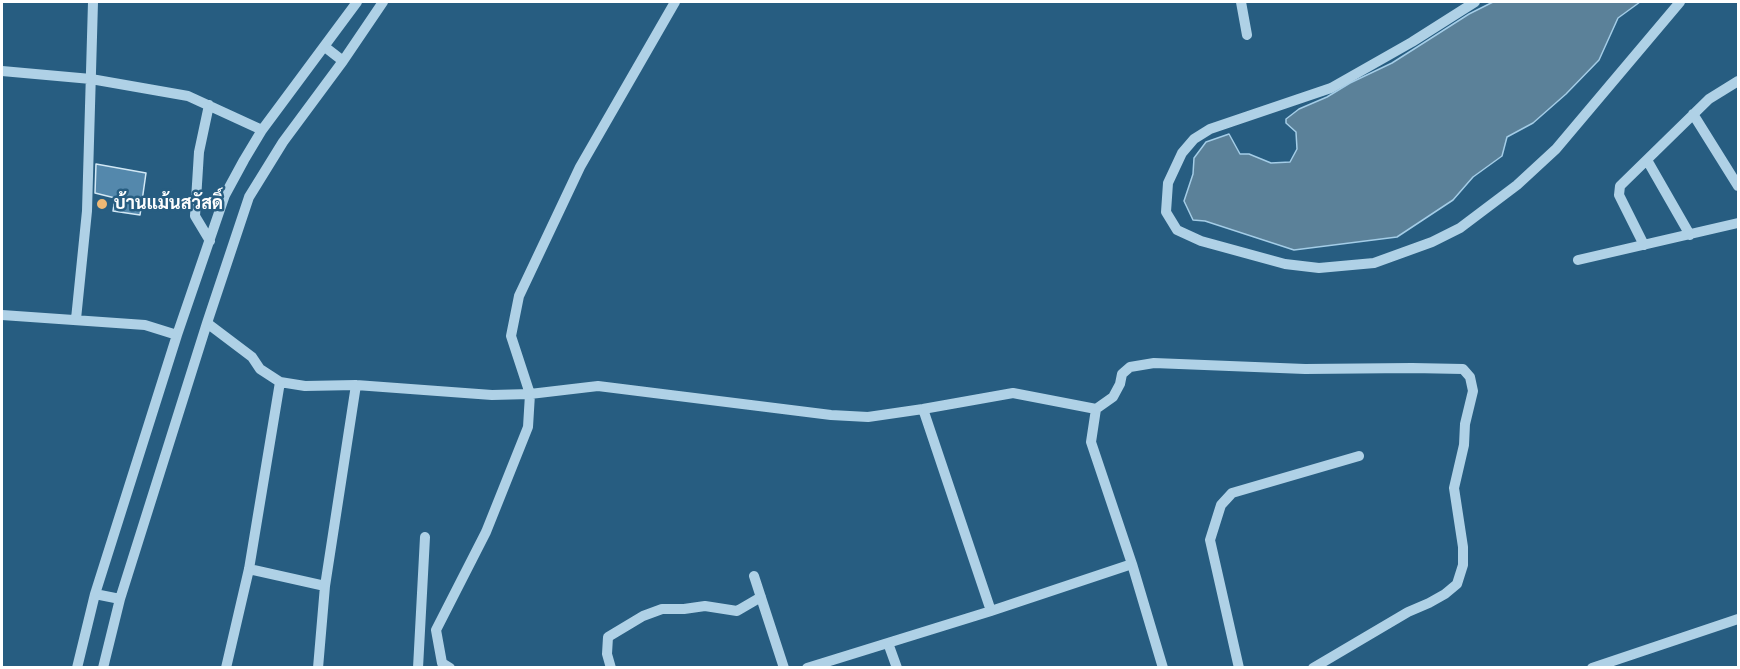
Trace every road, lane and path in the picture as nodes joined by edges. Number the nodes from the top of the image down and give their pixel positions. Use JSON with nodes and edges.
{"nodes":[{"id":1,"x":93,"y":2,"type":"edge"},
{"id":2,"x":357,"y":2,"type":"edge"},
{"id":3,"x":382,"y":2,"type":"edge"},
{"id":4,"x":675,"y":2,"type":"edge"},
{"id":5,"x":1241,"y":2,"type":"edge"},
{"id":6,"x":1475,"y":2,"type":"edge"},
{"id":7,"x":1680,"y":2,"type":"edge"},
{"id":8,"x":1247,"y":35,"type":"dead end"},
{"id":9,"x":325,"y":47,"type":"junction"},
{"id":10,"x":343,"y":61,"type":"junction"},
{"id":11,"x":2,"y":71,"type":"edge"},
{"id":12,"x":92,"y":79,"type":"junction"},
{"id":13,"x":1738,"y":81,"type":"edge"},
{"id":14,"x":209,"y":105,"type":"junction"},
{"id":15,"x":1693,"y":114,"type":"junction"},
{"id":16,"x":262,"y":130,"type":"junction"},
{"id":17,"x":1647,"y":160,"type":"junction"},
{"id":18,"x":1738,"y":186,"type":"edge"},
{"id":19,"x":1738,"y":223,"type":"edge"},
{"id":20,"x":1690,"y":235,"type":"junction"},
{"id":21,"x":210,"y":241,"type":"junction"},
{"id":22,"x":1644,"y":245,"type":"junction"},
{"id":23,"x":1578,"y":260,"type":"dead end"},
{"id":24,"x":2,"y":315,"type":"edge"},
{"id":25,"x":76,"y":319,"type":"junction"},
{"id":26,"x":207,"y":323,"type":"junction"},
{"id":27,"x":177,"y":335,"type":"junction"},
{"id":28,"x":280,"y":382,"type":"junction"},
{"id":29,"x":356,"y":385,"type":"junction"},
{"id":30,"x":530,"y":394,"type":"junction"},
{"id":31,"x":923,"y":409,"type":"junction"},
{"id":32,"x":1096,"y":409,"type":"junction"},
{"id":33,"x":1359,"y":456,"type":"dead end"},
{"id":34,"x":425,"y":537,"type":"dead end"},
{"id":35,"x":1132,"y":564,"type":"junction"},
{"id":36,"x":249,"y":569,"type":"junction"},
{"id":37,"x":754,"y":576,"type":"dead end"},
{"id":38,"x":325,"y":586,"type":"junction"},
{"id":39,"x":95,"y":594,"type":"junction"},
{"id":40,"x":760,"y":597,"type":"junction"},
{"id":41,"x":120,"y":599,"type":"junction"},
{"id":42,"x":991,"y":611,"type":"junction"},
{"id":43,"x":1738,"y":619,"type":"edge"},
{"id":44,"x":888,"y":643,"type":"junction"},
{"id":45,"x":77,"y":668,"type":"edge"},
{"id":46,"x":103,"y":668,"type":"edge"},
{"id":47,"x":226,"y":668,"type":"edge"},
{"id":48,"x":318,"y":668,"type":"edge"},
{"id":49,"x":418,"y":668,"type":"edge"},
{"id":50,"x":450,"y":668,"type":"edge"},
{"id":51,"x":611,"y":668,"type":"edge"},
{"id":52,"x":784,"y":668,"type":"edge"},
{"id":53,"x":807,"y":668,"type":"edge"},
{"id":54,"x":897,"y":668,"type":"edge"},
{"id":55,"x":1163,"y":668,"type":"edge"},
{"id":56,"x":1239,"y":668,"type":"edge"},
{"id":57,"x":1313,"y":668,"type":"edge"},
{"id":58,"x":1592,"y":668,"type":"edge"}],
"edges":[{"from":1,"to":12,"type":"street"},
{"from":2,"to":9,"type":"street"},
{"from":3,"to":10,"type":"street"},
{"from":4,"to":30,"type":"street"},
{"from":5,"to":8,"type":"street"},
{"from":6,"to":7,"type":"street"},
{"from":9,"to":10,"type":"street"},
{"from":9,"to":16,"type":"street"},
{"from":10,"to":26,"type":"street"},
{"from":11,"to":12,"type":"street"},
{"from":12,"to":14,"type":"street"},
{"from":12,"to":25,"type":"street"},
{"from":13,"to":15,"type":"street"},
{"from":14,"to":16,"type":"street"},
{"from":14,"to":21,"type":"street"},
{"from":15,"to":17,"type":"street"},
{"from":15,"to":18,"type":"street"},
{"from":16,"to":21,"type":"street"},
{"from":17,"to":20,"type":"street"},
{"from":17,"to":22,"type":"street"},
{"from":19,"to":20,"type":"street"},
{"from":20,"to":22,"type":"street"},
{"from":21,"to":27,"type":"street"},
{"from":22,"to":23,"type":"street"},
{"from":24,"to":25,"type":"street"},
{"from":25,"to":27,"type":"street"},
{"from":26,"to":28,"type":"street"},
{"from":26,"to":41,"type":"street"},
{"from":27,"to":39,"type":"street"},
{"from":28,"to":29,"type":"street"},
{"from":28,"to":36,"type":"street"},
{"from":29,"to":30,"type":"street"},
{"from":29,"to":38,"type":"street"},
{"from":30,"to":31,"type":"street"},
{"from":30,"to":50,"type":"street"},
{"from":31,"to":32,"type":"street"},
{"from":31,"to":42,"type":"street"},
{"from":32,"to":35,"type":"street"},
{"from":32,"to":57,"type":"street"},
{"from":33,"to":56,"type":"street"},
{"from":34,"to":49,"type":"street"},
{"from":35,"to":42,"type":"street"},
{"from":35,"to":55,"type":"street"},
{"from":36,"to":38,"type":"street"},
{"from":36,"to":47,"type":"street"},
{"from":37,"to":40,"type":"street"},
{"from":38,"to":48,"type":"street"},
{"from":39,"to":41,"type":"street"},
{"from":39,"to":45,"type":"street"},
{"from":40,"to":51,"type":"street"},
{"from":40,"to":52,"type":"street"},
{"from":41,"to":46,"type":"street"},
{"from":42,"to":44,"type":"street"},
{"from":43,"to":58,"type":"street"},
{"from":44,"to":53,"type":"street"},
{"from":44,"to":54,"type":"street"}]}
